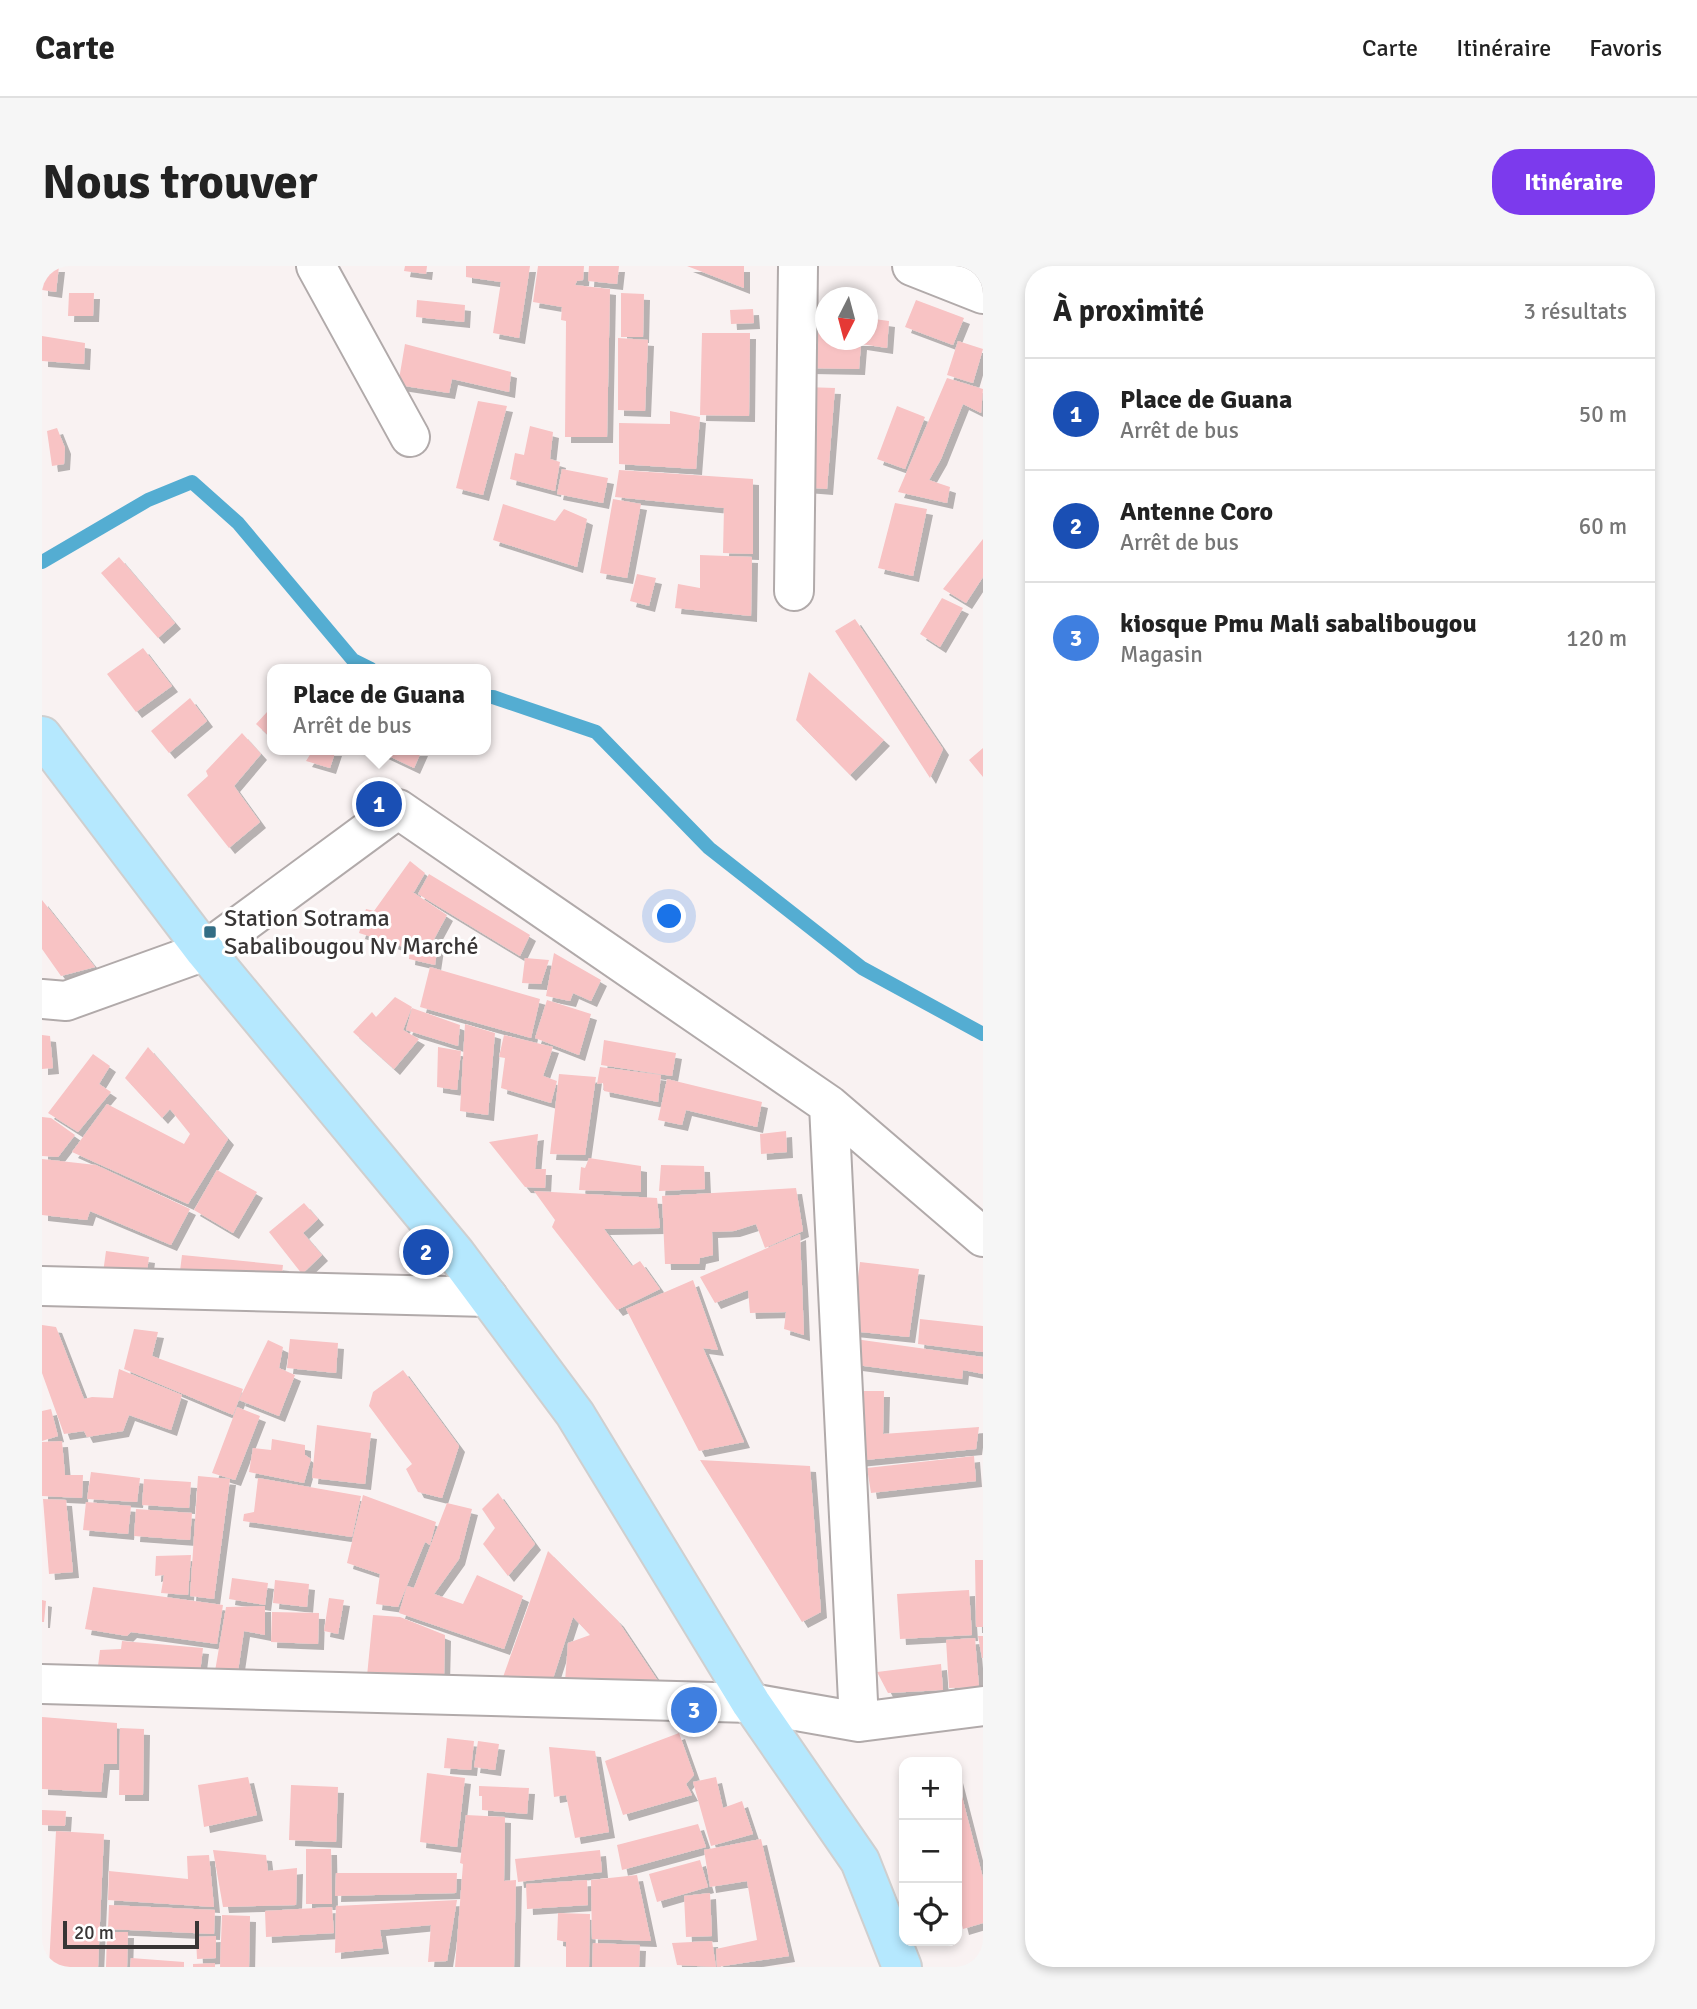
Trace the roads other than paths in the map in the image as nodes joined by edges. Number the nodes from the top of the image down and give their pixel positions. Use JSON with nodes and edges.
{"nodes":[{"id":1,"x":316,"y":266,"type":"edge"},
{"id":2,"x":798,"y":266,"type":"edge"},
{"id":3,"x":912,"y":266,"type":"edge"},
{"id":4,"x":983,"y":294,"type":"edge"},
{"id":5,"x":410,"y":437,"type":"dead end"},
{"id":6,"x":794,"y":591,"type":"dead end"},
{"id":7,"x":42,"y":736,"type":"edge"},
{"id":8,"x":205,"y":951,"type":"junction"},
{"id":9,"x":42,"y":999,"type":"edge"},
{"id":10,"x":829,"y":1105,"type":"junction"},
{"id":11,"x":983,"y":1237,"type":"edge"},
{"id":12,"x":42,"y":1286,"type":"edge"},
{"id":13,"x":488,"y":1297,"type":"junction"},
{"id":14,"x":42,"y":1684,"type":"edge"},
{"id":15,"x":751,"y":1703,"type":"junction"},
{"id":16,"x":983,"y":1706,"type":"edge"},
{"id":17,"x":859,"y":1722,"type":"junction"},
{"id":18,"x":902,"y":1967,"type":"edge"}],
"edges":[{"from":1,"to":5,"type":"street"},
{"from":2,"to":6,"type":"street"},
{"from":3,"to":4,"type":"street"},
{"from":7,"to":8,"type":"main road"},
{"from":8,"to":9,"type":"street"},
{"from":8,"to":10,"type":"street"},
{"from":8,"to":13,"type":"main road"},
{"from":10,"to":11,"type":"street"},
{"from":10,"to":17,"type":"street"},
{"from":12,"to":13,"type":"street"},
{"from":13,"to":15,"type":"main road"},
{"from":14,"to":15,"type":"street"},
{"from":15,"to":17,"type":"street"},
{"from":15,"to":18,"type":"main road"},
{"from":16,"to":17,"type":"street"}]}
